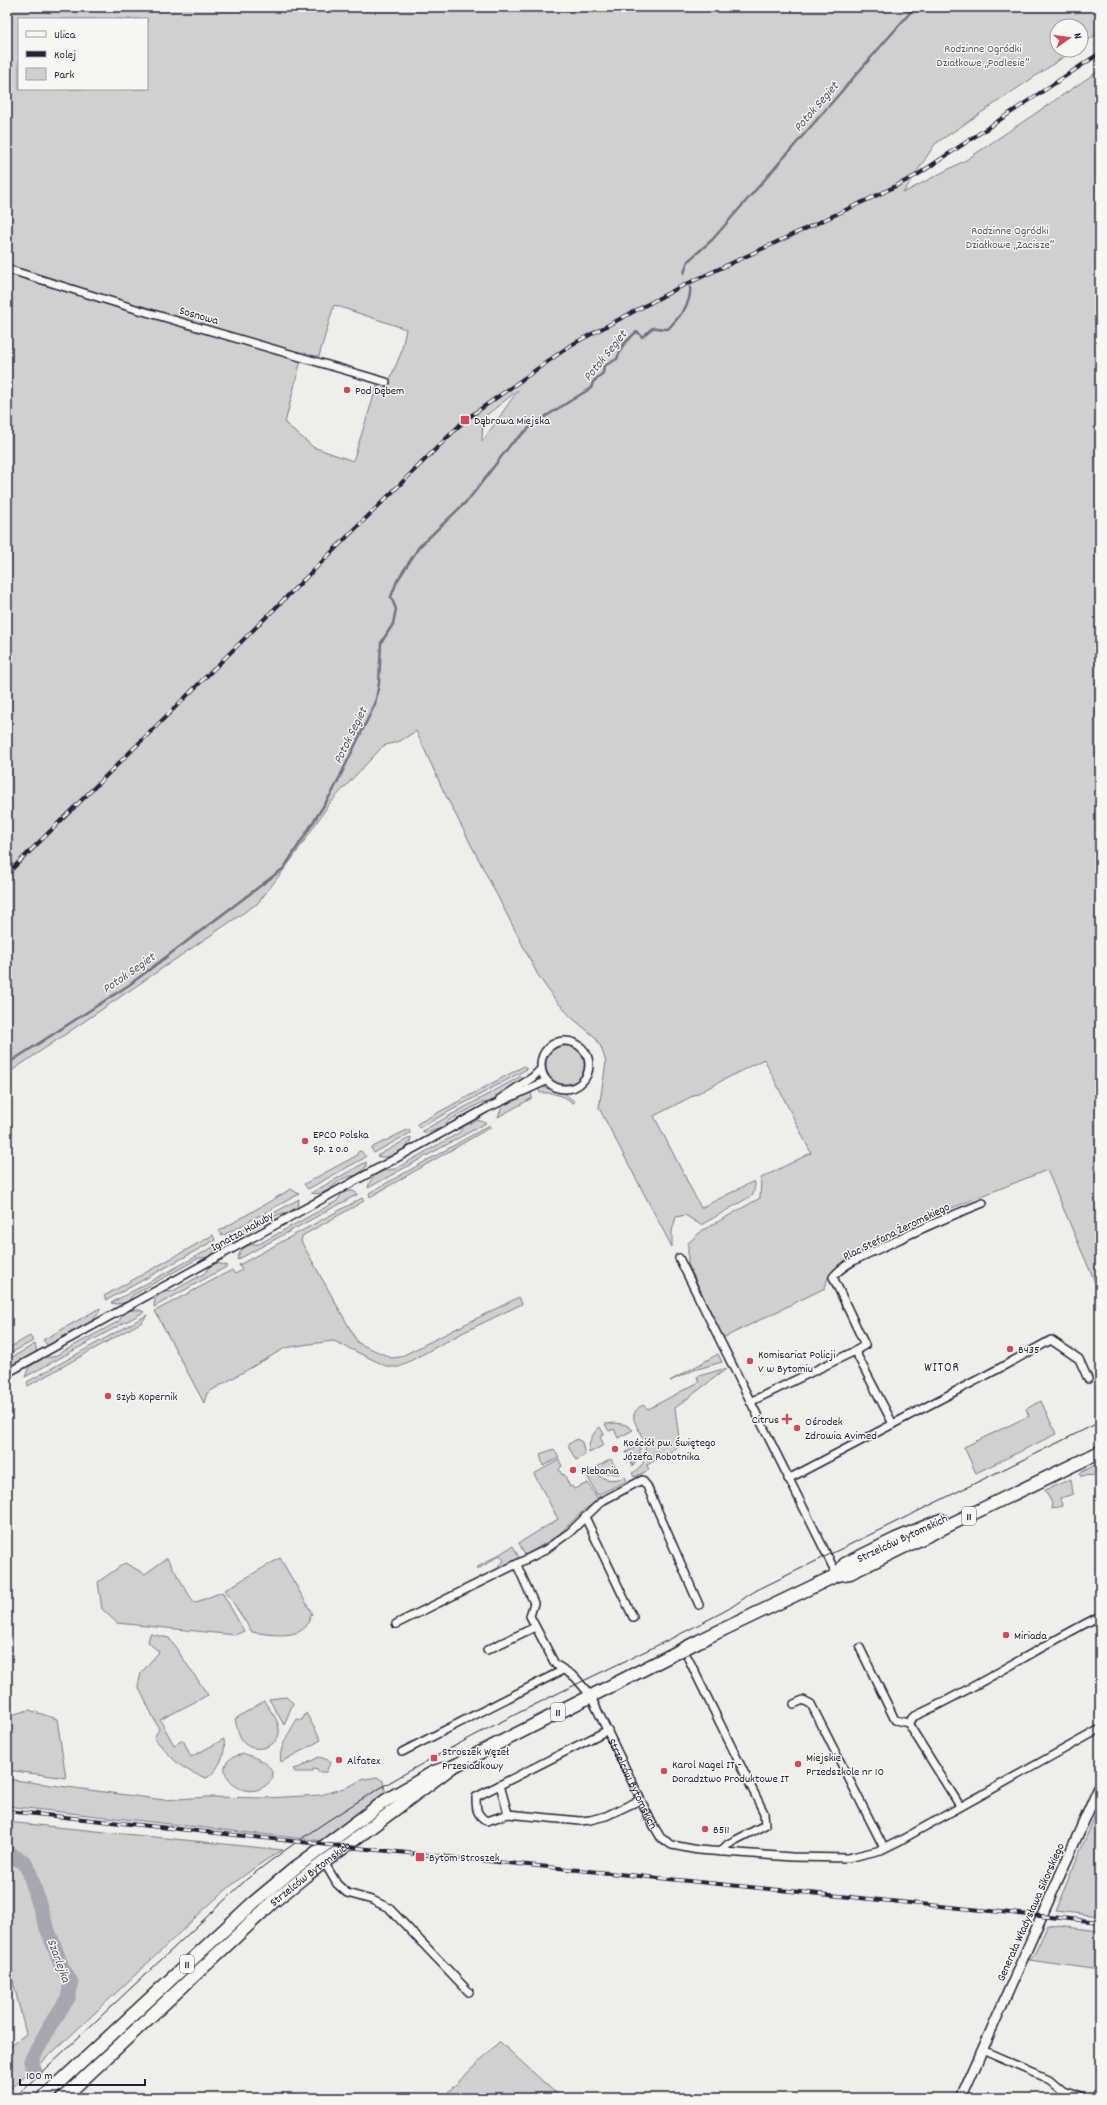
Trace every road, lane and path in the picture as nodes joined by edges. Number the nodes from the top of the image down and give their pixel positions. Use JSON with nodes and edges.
{"nodes":[{"id":1,"x":7,"y":269,"type":"edge"},
{"id":2,"x":386,"y":382,"type":"dead end"},
{"id":3,"x":541,"y":1069,"type":"junction"},
{"id":4,"x":546,"y":1081,"type":"junction"},
{"id":5,"x":487,"y":1108,"type":"junction"},
{"id":6,"x":983,"y":1203,"type":"dead end"},
{"id":7,"x":679,"y":1258,"type":"dead end"},
{"id":8,"x":855,"y":1351,"type":"junction"},
{"id":9,"x":7,"y":1373,"type":"edge"},
{"id":10,"x":1088,"y":1379,"type":"dead end"},
{"id":11,"x":750,"y":1402,"type":"junction"},
{"id":12,"x":893,"y":1424,"type":"junction"},
{"id":13,"x":1100,"y":1443,"type":"edge"},
{"id":14,"x":1100,"y":1452,"type":"edge"},
{"id":15,"x":788,"y":1479,"type":"junction"},
{"id":16,"x":585,"y":1517,"type":"junction"},
{"id":17,"x":517,"y":1565,"type":"junction"},
{"id":18,"x":837,"y":1575,"type":"junction"},
{"id":19,"x":699,"y":1606,"type":"dead end"},
{"id":20,"x":1100,"y":1616,"type":"edge"},
{"id":21,"x":633,"y":1617,"type":"dead end"},
{"id":22,"x":396,"y":1624,"type":"dead end"},
{"id":23,"x":535,"y":1628,"type":"junction"},
{"id":24,"x":860,"y":1648,"type":"dead end"},
{"id":25,"x":488,"y":1650,"type":"dead end"},
{"id":26,"x":688,"y":1658,"type":"dead end"},
{"id":27,"x":563,"y":1670,"type":"junction"},
{"id":28,"x":590,"y":1695,"type":"junction"},
{"id":29,"x":794,"y":1704,"type":"dead end"},
{"id":30,"x":908,"y":1723,"type":"junction"},
{"id":31,"x":1100,"y":1729,"type":"edge"},
{"id":32,"x":608,"y":1730,"type":"junction"},
{"id":33,"x":402,"y":1752,"type":"dead end"},
{"id":34,"x":452,"y":1767,"type":"junction"},
{"id":35,"x":500,"y":1785,"type":"junction"},
{"id":36,"x":1100,"y":1785,"type":"edge"},
{"id":37,"x":640,"y":1800,"type":"junction"},
{"id":38,"x":960,"y":1806,"type":"junction"},
{"id":39,"x":508,"y":1814,"type":"junction"},
{"id":40,"x":884,"y":1848,"type":"junction"},
{"id":41,"x":720,"y":1852,"type":"junction"},
{"id":42,"x":324,"y":1862,"type":"junction"},
{"id":43,"x":469,"y":1992,"type":"dead end"},
{"id":44,"x":982,"y":2050,"type":"junction"},
{"id":45,"x":43,"y":2098,"type":"edge"},
{"id":46,"x":63,"y":2098,"type":"edge"},
{"id":47,"x":961,"y":2098,"type":"edge"},
{"id":48,"x":1083,"y":2098,"type":"edge"}],
"edges":[{"from":1,"to":2,"type":"street","name":"Sosnowa"},
{"from":3,"to":4,"type":"street"},
{"from":3,"to":4,"type":"street"},
{"from":3,"to":5,"type":"street","name":"Ignatza Hakuby"},
{"from":4,"to":5,"type":"street","name":"Ignatza Hakuby"},
{"from":5,"to":9,"type":"street","name":"Ignatza Hakuby"},
{"from":6,"to":8,"type":"street","name":"Plac Stefana Żeromskiego"},
{"from":7,"to":11,"type":"street"},
{"from":8,"to":11,"type":"street"},
{"from":8,"to":12,"type":"street"},
{"from":10,"to":12,"type":"street"},
{"from":11,"to":15,"type":"street"},
{"from":12,"to":15,"type":"street"},
{"from":13,"to":18,"type":"highway","name":"Strzelców Bytomskich","number":"11"},
{"from":14,"to":18,"type":"highway","name":"Strzelców Bytomskich","number":"11"},
{"from":15,"to":18,"type":"street"},
{"from":16,"to":17,"type":"street"},
{"from":16,"to":19,"type":"street"},
{"from":16,"to":21,"type":"street"},
{"from":17,"to":22,"type":"street"},
{"from":17,"to":23,"type":"street","name":"Strzelców Bytomskich"},
{"from":18,"to":28,"type":"highway","name":"Strzelców Bytomskich","number":"11"},
{"from":20,"to":30,"type":"street"},
{"from":23,"to":25,"type":"street"},
{"from":23,"to":27,"type":"street","name":"Strzelców Bytomskich"},
{"from":24,"to":30,"type":"street"},
{"from":26,"to":41,"type":"street"},
{"from":27,"to":28,"type":"street","name":"Strzelców Bytomskich"},
{"from":27,"to":33,"type":"street"},
{"from":28,"to":32,"type":"street","name":"Strzelców Bytomskich"},
{"from":28,"to":34,"type":"highway","name":"Strzelców Bytomskich","number":"11"},
{"from":29,"to":40,"type":"street"},
{"from":30,"to":38,"type":"street"},
{"from":31,"to":38,"type":"street"},
{"from":32,"to":35,"type":"street"},
{"from":32,"to":37,"type":"street","name":"Strzelców Bytomskich"},
{"from":34,"to":42,"type":"highway","name":"Strzelców Bytomskich","number":"11"},
{"from":34,"to":45,"type":"highway","number":"11"},
{"from":35,"to":39,"type":"street"},
{"from":35,"to":39,"type":"street"},
{"from":36,"to":44,"type":"street","name":"Generała Władysława Sikorskiego"},
{"from":37,"to":39,"type":"street"},
{"from":37,"to":41,"type":"street","name":"Strzelców Bytomskich"},
{"from":38,"to":40,"type":"street","name":"Strzelców Bytomskich"},
{"from":40,"to":41,"type":"street","name":"Strzelców Bytomskich"},
{"from":42,"to":43,"type":"street"},
{"from":42,"to":46,"type":"highway","name":"Strzelców Bytomskich","number":"11"},
{"from":44,"to":47,"type":"street","name":"Generała Władysława Sikorskiego"},
{"from":44,"to":48,"type":"street"}]}
